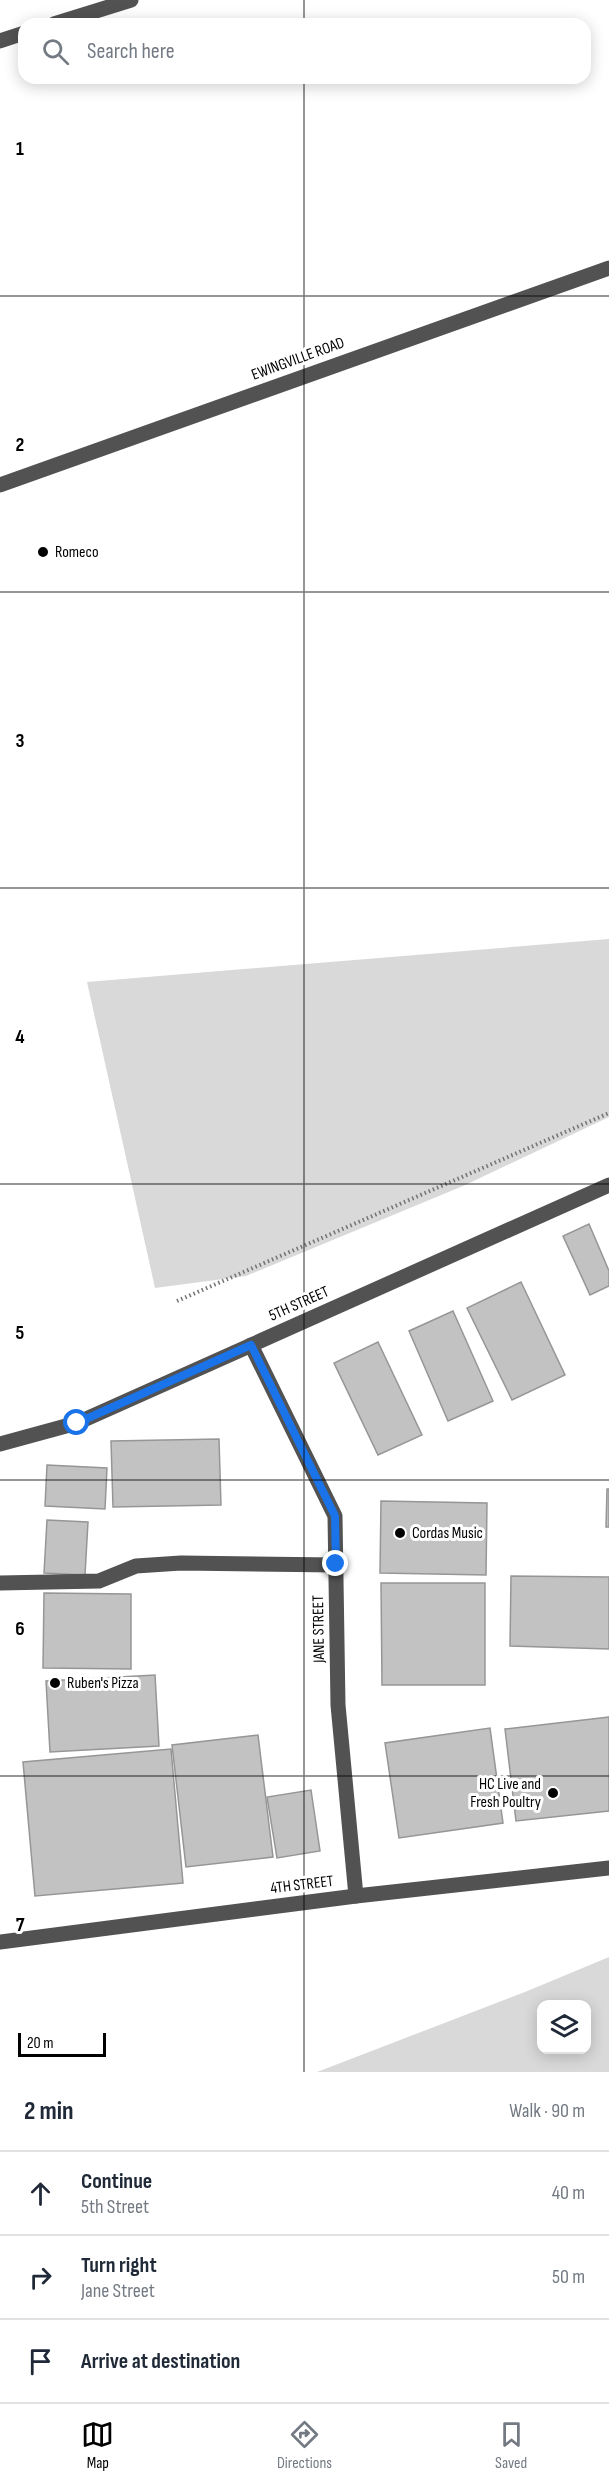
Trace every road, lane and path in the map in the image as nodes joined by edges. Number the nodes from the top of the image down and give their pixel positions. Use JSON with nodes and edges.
{"nodes":[{"id":1,"x":131,"y":0,"type":"edge"},
{"id":2,"x":73,"y":18,"type":"edge"},
{"id":3,"x":18,"y":35,"type":"edge"},
{"id":4,"x":0,"y":41,"type":"edge"},
{"id":5,"x":609,"y":268,"type":"edge"},
{"id":6,"x":0,"y":485,"type":"edge"},
{"id":7,"x":609,"y":1113,"type":"edge"},
{"id":8,"x":609,"y":1185,"type":"edge"},
{"id":9,"x":177,"y":1301,"type":"dead end"},
{"id":10,"x":251,"y":1345,"type":"junction"},
{"id":11,"x":0,"y":1444,"type":"edge"},
{"id":12,"x":336,"y":1564,"type":"junction"},
{"id":13,"x":0,"y":1583,"type":"edge"},
{"id":14,"x":609,"y":1868,"type":"edge"},
{"id":15,"x":356,"y":1896,"type":"junction"},
{"id":16,"x":0,"y":1942,"type":"edge"}],
"edges":[{"from":1,"to":2,"type":"street"},
{"from":3,"to":4,"type":"street"},
{"from":5,"to":6,"type":"street","name":"EWINGVILLE ROAD"},
{"from":7,"to":9,"type":"path"},
{"from":8,"to":10,"type":"street","name":"5TH STREET"},
{"from":10,"to":11,"type":"street","name":"5TH STREET"},
{"from":10,"to":12,"type":"street","name":"JANE STREET"},
{"from":12,"to":13,"type":"street"},
{"from":12,"to":15,"type":"street","name":"JANE STREET"},
{"from":14,"to":15,"type":"street","name":"4TH STREET"},
{"from":15,"to":16,"type":"street","name":"4TH STREET"}]}
